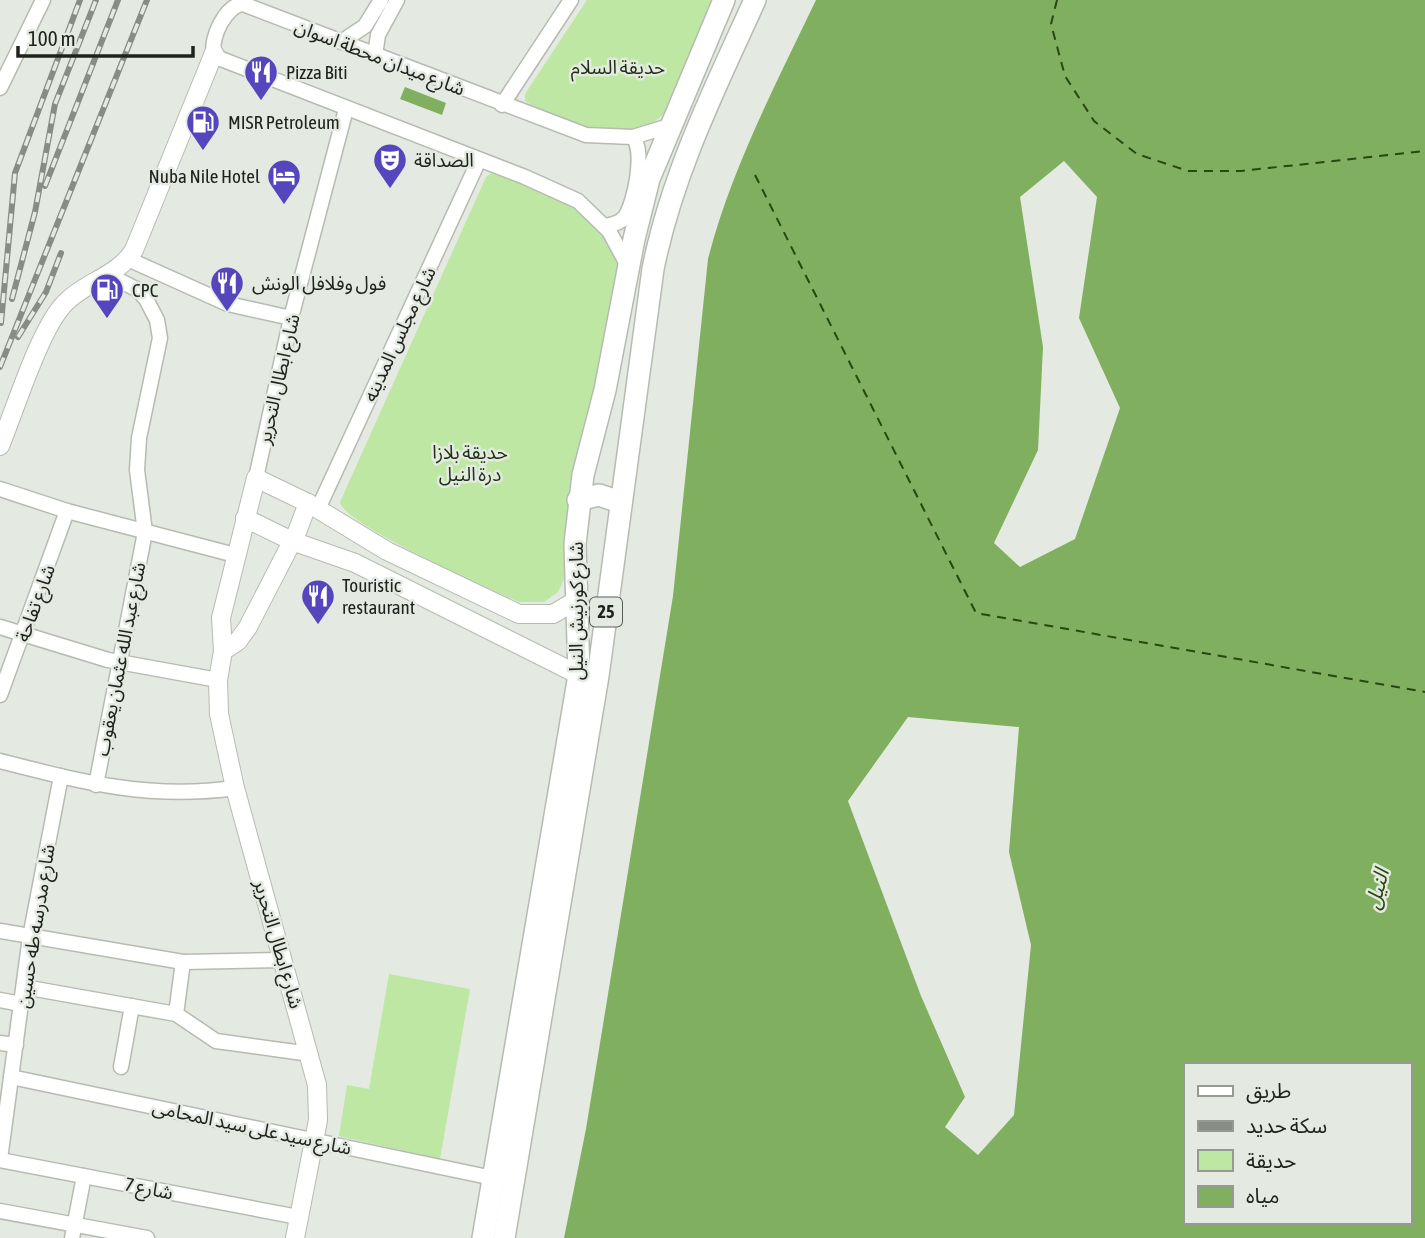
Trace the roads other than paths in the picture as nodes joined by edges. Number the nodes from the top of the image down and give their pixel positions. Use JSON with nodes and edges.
{"nodes":[{"id":1,"x":43,"y":0,"type":"edge"},
{"id":2,"x":381,"y":0,"type":"edge"},
{"id":3,"x":397,"y":0,"type":"edge"},
{"id":4,"x":571,"y":0,"type":"edge"},
{"id":5,"x":724,"y":0,"type":"edge"},
{"id":6,"x":751,"y":10,"type":"edge"},
{"id":7,"x":711,"y":31,"type":"junction"},
{"id":8,"x":341,"y":42,"type":"junction"},
{"id":9,"x":214,"y":53,"type":"junction"},
{"id":10,"x":375,"y":55,"type":"junction"},
{"id":11,"x":2,"y":80,"type":"edge"},
{"id":12,"x":502,"y":106,"type":"junction"},
{"id":13,"x":346,"y":109,"type":"junction"},
{"id":14,"x":673,"y":125,"type":"junction"},
{"id":15,"x":633,"y":137,"type":"junction"},
{"id":16,"x":479,"y":160,"type":"junction"},
{"id":17,"x":605,"y":226,"type":"junction"},
{"id":18,"x":128,"y":259,"type":"junction"},
{"id":19,"x":629,"y":266,"type":"junction"},
{"id":20,"x":109,"y":275,"type":"junction"},
{"id":21,"x":291,"y":318,"type":"junction"},
{"id":22,"x":0,"y":446,"type":"edge"},
{"id":23,"x":589,"y":450,"type":"junction"},
{"id":24,"x":626,"y":455,"type":"junction"},
{"id":25,"x":256,"y":478,"type":"junction"},
{"id":26,"x":0,"y":489,"type":"edge"},
{"id":27,"x":578,"y":500,"type":"junction"},
{"id":28,"x":620,"y":502,"type":"junction"},
{"id":29,"x":313,"y":506,"type":"junction"},
{"id":30,"x":67,"y":511,"type":"junction"},
{"id":31,"x":245,"y":518,"type":"junction"},
{"id":32,"x":145,"y":532,"type":"junction"},
{"id":33,"x":292,"y":541,"type":"junction"},
{"id":34,"x":235,"y":555,"type":"junction"},
{"id":35,"x":577,"y":600,"type":"junction"},
{"id":36,"x":0,"y":627,"type":"edge"},
{"id":37,"x":24,"y":635,"type":"junction"},
{"id":38,"x":223,"y":651,"type":"junction"},
{"id":39,"x":120,"y":662,"type":"junction"},
{"id":40,"x":579,"y":675,"type":"junction"},
{"id":41,"x":218,"y":680,"type":"junction"},
{"id":42,"x":0,"y":695,"type":"edge"},
{"id":43,"x":0,"y":761,"type":"edge"},
{"id":44,"x":61,"y":776,"type":"junction"},
{"id":45,"x":96,"y":785,"type":"junction"},
{"id":46,"x":235,"y":788,"type":"junction"},
{"id":47,"x":0,"y":931,"type":"edge"},
{"id":48,"x":30,"y":937,"type":"junction"},
{"id":49,"x":283,"y":960,"type":"junction"},
{"id":50,"x":183,"y":962,"type":"junction"},
{"id":51,"x":24,"y":987,"type":"junction"},
{"id":52,"x":0,"y":1000,"type":"edge"},
{"id":53,"x":21,"y":1004,"type":"junction"},
{"id":54,"x":132,"y":1006,"type":"junction"},
{"id":55,"x":176,"y":1014,"type":"junction"},
{"id":56,"x":0,"y":1042,"type":"edge"},
{"id":57,"x":16,"y":1045,"type":"junction"},
{"id":58,"x":310,"y":1054,"type":"junction"},
{"id":59,"x":121,"y":1068,"type":"dead end"},
{"id":60,"x":11,"y":1077,"type":"junction"},
{"id":61,"x":314,"y":1140,"type":"junction"},
{"id":62,"x":0,"y":1160,"type":"edge"},
{"id":63,"x":84,"y":1176,"type":"junction"},
{"id":64,"x":493,"y":1178,"type":"junction"},
{"id":65,"x":0,"y":1211,"type":"edge"},
{"id":66,"x":299,"y":1217,"type":"junction"},
{"id":67,"x":73,"y":1231,"type":"edge"},
{"id":68,"x":147,"y":1238,"type":"edge"},
{"id":69,"x":295,"y":1238,"type":"edge"},
{"id":70,"x":483,"y":1238,"type":"edge"},
{"id":71,"x":504,"y":1238,"type":"edge"}],
"edges":[{"from":1,"to":11,"type":"street"},
{"from":2,"to":8,"type":"street"},
{"from":3,"to":10,"type":"street"},
{"from":4,"to":12,"type":"street"},
{"from":5,"to":7,"type":"main road","name":"شارع كورنيش النيل","number":"25"},
{"from":6,"to":7,"type":"main road"},
{"from":6,"to":24,"type":"main road","name":"شارع كورنيش النيل","number":"25"},
{"from":7,"to":14,"type":"main road","name":"شارع كورنيش النيل","number":"25"},
{"from":8,"to":9,"type":"street","name":"شارع ميدان محطة اسوان"},
{"from":8,"to":10,"type":"street","name":"شارع ميدان محطة اسوان"},
{"from":9,"to":13,"type":"street"},
{"from":9,"to":18,"type":"street"},
{"from":10,"to":12,"type":"street","name":"شارع ميدان محطة اسوان"},
{"from":12,"to":15,"type":"street","name":"شارع ميدان محطة اسوان"},
{"from":13,"to":16,"type":"street"},
{"from":13,"to":21,"type":"street","name":"شارع ابطال التحرير"},
{"from":14,"to":15,"type":"street","name":"شارع ميدان محطة اسوان"},
{"from":14,"to":19,"type":"main road","name":"شارع كورنيش النيل","number":"25"},
{"from":15,"to":17,"type":"street"},
{"from":16,"to":17,"type":"street"},
{"from":16,"to":29,"type":"street","name":"شارع مجلس المدينه"},
{"from":17,"to":19,"type":"street"},
{"from":18,"to":20,"type":"street"},
{"from":18,"to":21,"type":"street"},
{"from":19,"to":23,"type":"main road","name":"شارع كورنيش النيل","number":"25"},
{"from":20,"to":22,"type":"street"},
{"from":20,"to":32,"type":"street","name":"شارع عبد الله عثمان يعقوب"},
{"from":21,"to":25,"type":"street","name":"شارع ابطال التحرير"},
{"from":23,"to":24,"type":"main road"},
{"from":23,"to":27,"type":"main road","name":"شارع كورنيش النيل","number":"25"},
{"from":24,"to":28,"type":"main road","name":"شارع كورنيش النيل","number":"25"},
{"from":25,"to":29,"type":"street"},
{"from":25,"to":31,"type":"street","name":"شارع ابطال التحرير"},
{"from":26,"to":30,"type":"street"},
{"from":27,"to":28,"type":"main road"},
{"from":27,"to":35,"type":"main road","name":"شارع كورنيش النيل","number":"25"},
{"from":28,"to":71,"type":"main road","name":"شارع كورنيش النيل","number":"25"},
{"from":29,"to":33,"type":"street"},
{"from":29,"to":35,"type":"street"},
{"from":30,"to":32,"type":"street"},
{"from":30,"to":37,"type":"street","name":"شارع تفاحة"},
{"from":31,"to":33,"type":"street"},
{"from":31,"to":34,"type":"street","name":"شارع ابطال التحرير"},
{"from":32,"to":34,"type":"street"},
{"from":32,"to":39,"type":"street","name":"شارع عبد الله عثمان يعقوب"},
{"from":33,"to":38,"type":"street"},
{"from":33,"to":40,"type":"street"},
{"from":34,"to":38,"type":"street","name":"شارع ابطال التحرير"},
{"from":35,"to":40,"type":"main road","name":"شارع كورنيش النيل","number":"25"},
{"from":36,"to":37,"type":"street"},
{"from":37,"to":39,"type":"street"},
{"from":37,"to":42,"type":"street","name":"شارع تفاحة"},
{"from":38,"to":41,"type":"street","name":"شارع ابطال التحرير"},
{"from":39,"to":41,"type":"street"},
{"from":39,"to":45,"type":"street","name":"شارع عبد الله عثمان يعقوب"},
{"from":40,"to":64,"type":"main road","name":"شارع كورنيش النيل","number":"25"},
{"from":41,"to":46,"type":"street","name":"شارع ابطال التحرير"},
{"from":43,"to":44,"type":"street"},
{"from":44,"to":45,"type":"street"},
{"from":44,"to":48,"type":"street","name":"شارع مدرسه طه حسين"},
{"from":45,"to":46,"type":"street"},
{"from":46,"to":49,"type":"street","name":"شارع ابطال التحرير"},
{"from":47,"to":48,"type":"street"},
{"from":48,"to":50,"type":"street"},
{"from":48,"to":51,"type":"street","name":"شارع مدرسه طه حسين"},
{"from":49,"to":50,"type":"street"},
{"from":49,"to":58,"type":"street","name":"شارع ابطال التحرير"},
{"from":50,"to":55,"type":"street"},
{"from":51,"to":53,"type":"street","name":"شارع مدرسه طه حسين"},
{"from":51,"to":54,"type":"street"},
{"from":52,"to":53,"type":"street"},
{"from":53,"to":57,"type":"street","name":"شارع مدرسه طه حسين"},
{"from":54,"to":55,"type":"street"},
{"from":54,"to":59,"type":"street"},
{"from":55,"to":58,"type":"street"},
{"from":56,"to":57,"type":"street"},
{"from":57,"to":60,"type":"street","name":"شارع مدرسه طه حسين"},
{"from":58,"to":61,"type":"street","name":"شارع ابطال التحرير"},
{"from":60,"to":61,"type":"street","name":"شارع سيد على سيد المحامى"},
{"from":60,"to":62,"type":"street","name":"شارع مدرسه طه حسين"},
{"from":61,"to":64,"type":"street","name":"شارع سيد على سيد المحامى"},
{"from":61,"to":66,"type":"street","name":"شارع ابطال التحرير"},
{"from":62,"to":63,"type":"street","name":"شارع 7"},
{"from":63,"to":66,"type":"street","name":"شارع 7"},
{"from":63,"to":67,"type":"street"},
{"from":64,"to":70,"type":"main road","name":"شارع كورنيش النيل","number":"25"},
{"from":65,"to":67,"type":"street"},
{"from":66,"to":69,"type":"street","name":"شارع ابطال التحرير"},
{"from":67,"to":68,"type":"street"}]}
